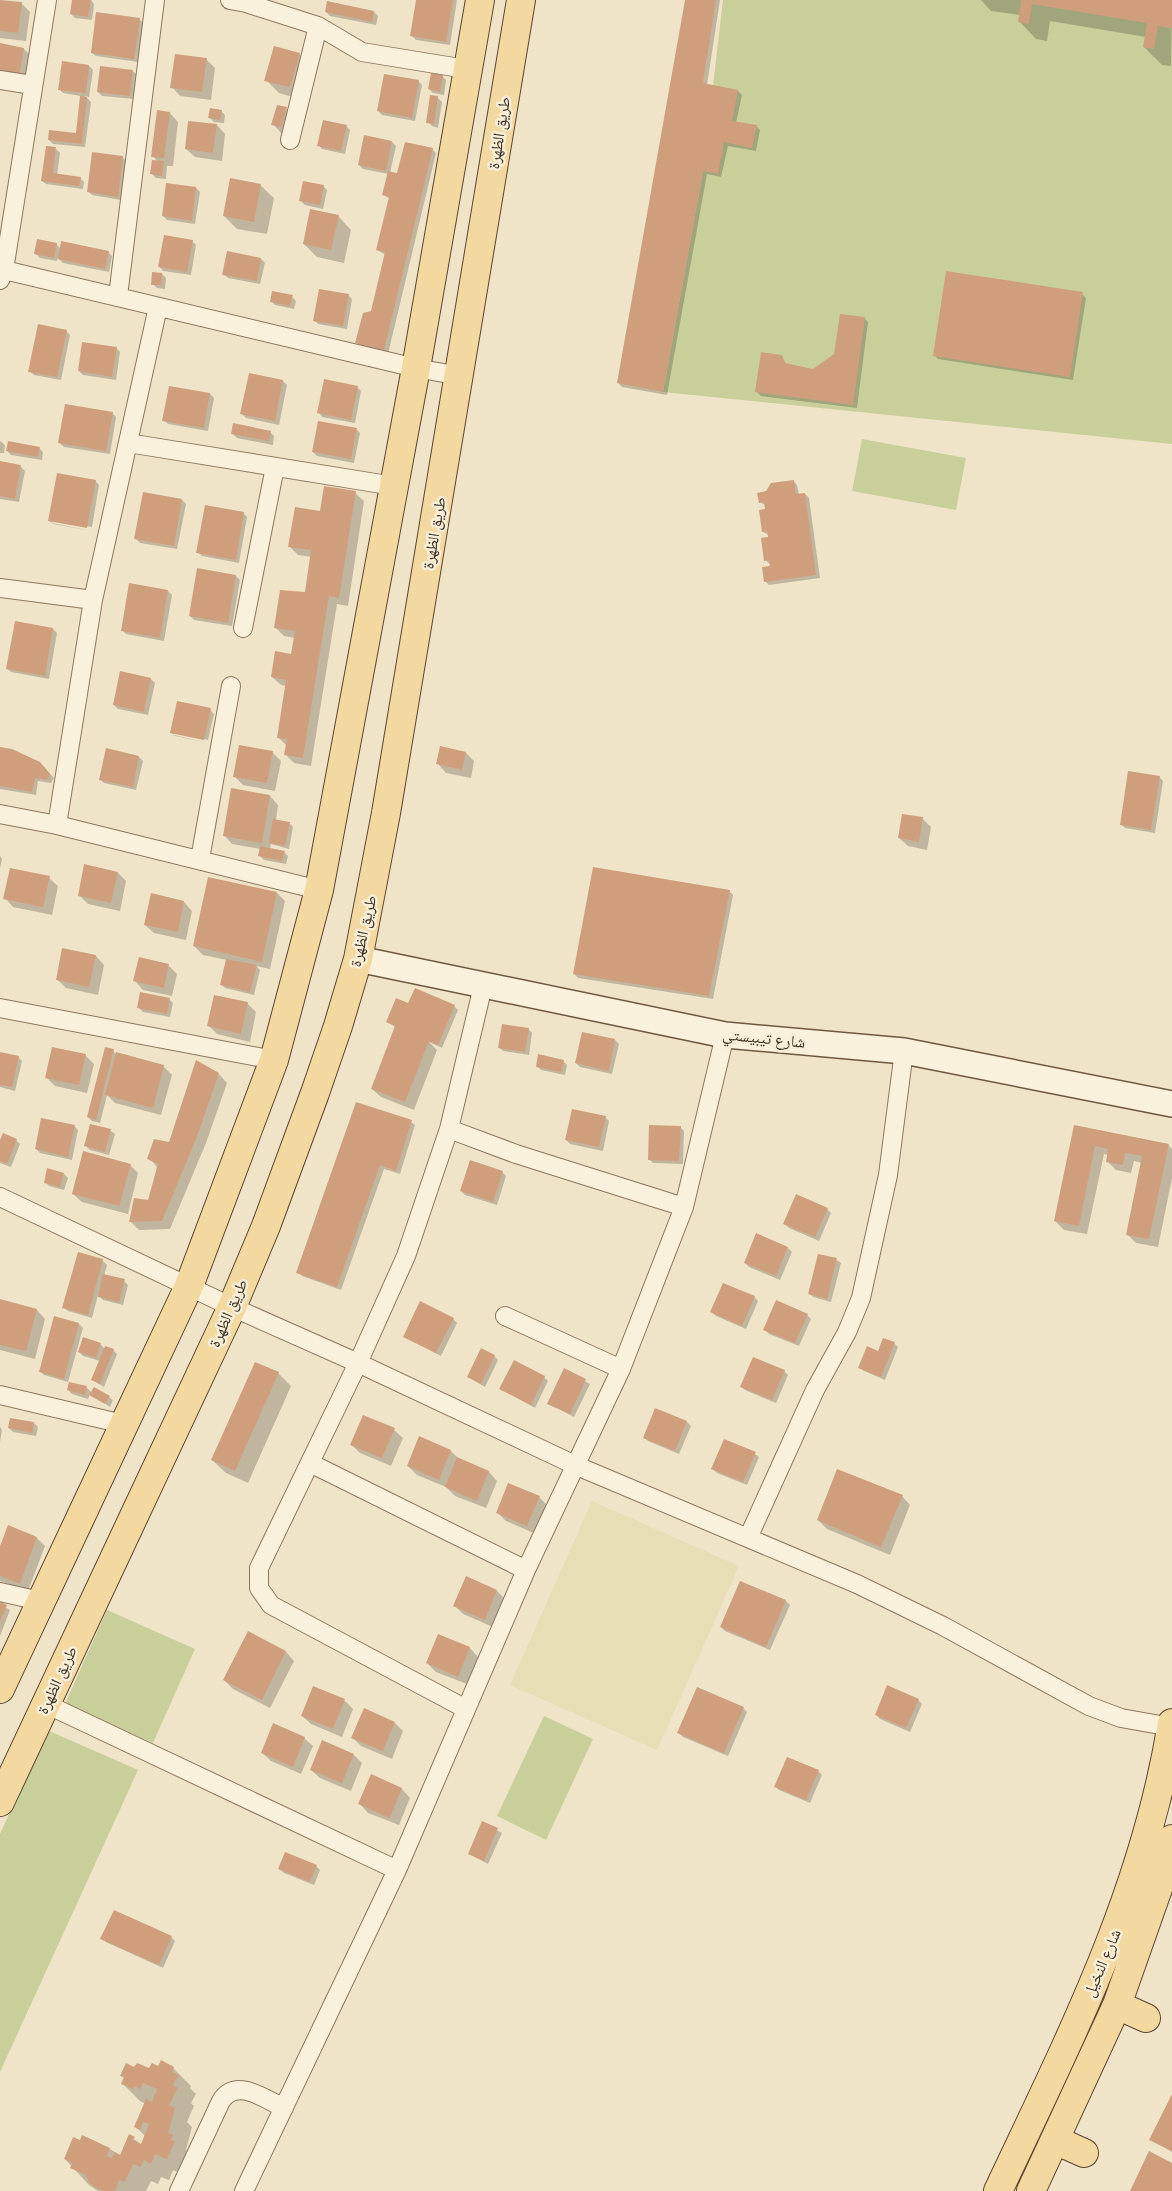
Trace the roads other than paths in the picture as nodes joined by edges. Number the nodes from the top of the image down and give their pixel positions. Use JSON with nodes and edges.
{"nodes":[{"id":1,"x":47,"y":0,"type":"edge"},
{"id":2,"x":155,"y":0,"type":"edge"},
{"id":3,"x":230,"y":0,"type":"edge"},
{"id":4,"x":480,"y":0,"type":"edge"},
{"id":5,"x":520,"y":0,"type":"edge"},
{"id":6,"x":318,"y":26,"type":"junction"},
{"id":7,"x":466,"y":69,"type":"junction"},
{"id":8,"x":0,"y":80,"type":"edge"},
{"id":9,"x":32,"y":85,"type":"junction"},
{"id":10,"x":290,"y":140,"type":"dead end"},
{"id":11,"x":1,"y":273,"type":"edge"},
{"id":12,"x":118,"y":296,"type":"junction"},
{"id":13,"x":158,"y":307,"type":"junction"},
{"id":14,"x":416,"y":368,"type":"junction"},
{"id":15,"x":460,"y":376,"type":"junction"},
{"id":16,"x":128,"y":443,"type":"junction"},
{"id":17,"x":275,"y":467,"type":"junction"},
{"id":18,"x":394,"y":486,"type":"junction"},
{"id":19,"x":0,"y":588,"type":"edge"},
{"id":20,"x":93,"y":600,"type":"junction"},
{"id":21,"x":243,"y":628,"type":"dead end"},
{"id":22,"x":231,"y":686,"type":"dead end"},
{"id":23,"x":0,"y":814,"type":"edge"},
{"id":24,"x":57,"y":825,"type":"junction"},
{"id":25,"x":200,"y":860,"type":"junction"},
{"id":26,"x":319,"y":890,"type":"junction"},
{"id":27,"x":358,"y":959,"type":"junction"},
{"id":28,"x":483,"y":986,"type":"junction"},
{"id":29,"x":0,"y":1008,"type":"edge"},
{"id":30,"x":725,"y":1035,"type":"junction"},
{"id":31,"x":904,"y":1051,"type":"junction"},
{"id":32,"x":274,"y":1060,"type":"junction"},
{"id":33,"x":1172,"y":1104,"type":"edge"},
{"id":34,"x":449,"y":1129,"type":"junction"},
{"id":35,"x":0,"y":1197,"type":"edge"},
{"id":36,"x":684,"y":1207,"type":"junction"},
{"id":37,"x":189,"y":1286,"type":"junction"},
{"id":38,"x":232,"y":1308,"type":"junction"},
{"id":39,"x":505,"y":1316,"type":"dead end"},
{"id":40,"x":358,"y":1363,"type":"junction"},
{"id":41,"x":621,"y":1369,"type":"junction"},
{"id":42,"x":0,"y":1395,"type":"edge"},
{"id":43,"x":123,"y":1424,"type":"junction"},
{"id":44,"x":310,"y":1463,"type":"junction"},
{"id":45,"x":577,"y":1466,"type":"junction"},
{"id":46,"x":748,"y":1538,"type":"junction"},
{"id":47,"x":526,"y":1570,"type":"junction"},
{"id":48,"x":0,"y":1592,"type":"edge"},
{"id":49,"x":40,"y":1601,"type":"junction"},
{"id":50,"x":0,"y":1689,"type":"edge"},
{"id":51,"x":46,"y":1704,"type":"junction"},
{"id":52,"x":466,"y":1709,"type":"junction"},
{"id":53,"x":1172,"y":1723,"type":"edge"},
{"id":54,"x":1171,"y":1727,"type":"edge"},
{"id":55,"x":1169,"y":1755,"type":"edge"},
{"id":56,"x":0,"y":1802,"type":"edge"},
{"id":57,"x":1172,"y":1839,"type":"edge"},
{"id":58,"x":397,"y":1870,"type":"junction"},
{"id":59,"x":1116,"y":2005,"type":"junction"},
{"id":60,"x":1146,"y":2018,"type":"dead end"},
{"id":61,"x":284,"y":2108,"type":"junction"},
{"id":62,"x":1055,"y":2140,"type":"junction"},
{"id":63,"x":1084,"y":2153,"type":"dead end"},
{"id":64,"x":179,"y":2191,"type":"edge"},
{"id":65,"x":244,"y":2191,"type":"edge"},
{"id":66,"x":998,"y":2191,"type":"edge"},
{"id":67,"x":1031,"y":2191,"type":"edge"}],
"edges":[{"from":1,"to":9,"type":"street"},
{"from":2,"to":12,"type":"street"},
{"from":3,"to":6,"type":"street"},
{"from":4,"to":7,"type":"main road"},
{"from":5,"to":15,"type":"main road","name":"طريق الظهرة"},
{"from":6,"to":7,"type":"street"},
{"from":6,"to":10,"type":"street"},
{"from":7,"to":14,"type":"main road"},
{"from":8,"to":9,"type":"street"},
{"from":9,"to":11,"type":"street"},
{"from":11,"to":12,"type":"street"},
{"from":12,"to":13,"type":"street"},
{"from":13,"to":14,"type":"street"},
{"from":13,"to":16,"type":"street"},
{"from":14,"to":15,"type":"street"},
{"from":14,"to":18,"type":"main road"},
{"from":15,"to":27,"type":"main road","name":"طريق الظهرة"},
{"from":16,"to":17,"type":"street"},
{"from":16,"to":20,"type":"street"},
{"from":17,"to":18,"type":"street"},
{"from":17,"to":21,"type":"street"},
{"from":18,"to":26,"type":"main road"},
{"from":19,"to":20,"type":"street"},
{"from":20,"to":24,"type":"street"},
{"from":22,"to":25,"type":"street"},
{"from":23,"to":24,"type":"street"},
{"from":24,"to":25,"type":"street"},
{"from":25,"to":26,"type":"street"},
{"from":26,"to":32,"type":"main road"},
{"from":27,"to":28,"type":"main road","name":"شارع تيبيستي"},
{"from":27,"to":38,"type":"main road","name":"طريق الظهرة"},
{"from":28,"to":30,"type":"main road","name":"شارع تيبيستي"},
{"from":28,"to":34,"type":"street"},
{"from":29,"to":32,"type":"street"},
{"from":30,"to":31,"type":"main road","name":"شارع تيبيستي"},
{"from":30,"to":36,"type":"street"},
{"from":31,"to":33,"type":"main road","name":"شارع تيبيستي"},
{"from":31,"to":46,"type":"street"},
{"from":32,"to":37,"type":"main road"},
{"from":34,"to":36,"type":"street"},
{"from":34,"to":40,"type":"street"},
{"from":35,"to":37,"type":"street"},
{"from":36,"to":41,"type":"street"},
{"from":37,"to":38,"type":"street"},
{"from":37,"to":43,"type":"main road"},
{"from":38,"to":40,"type":"street"},
{"from":38,"to":51,"type":"main road","name":"طريق الظهرة"},
{"from":39,"to":41,"type":"street"},
{"from":40,"to":44,"type":"street"},
{"from":40,"to":45,"type":"street"},
{"from":41,"to":45,"type":"street"},
{"from":42,"to":43,"type":"street"},
{"from":43,"to":49,"type":"main road"},
{"from":44,"to":47,"type":"street"},
{"from":44,"to":52,"type":"street"},
{"from":45,"to":46,"type":"street"},
{"from":45,"to":47,"type":"street"},
{"from":46,"to":54,"type":"street"},
{"from":47,"to":52,"type":"street"},
{"from":48,"to":49,"type":"street"},
{"from":49,"to":50,"type":"main road"},
{"from":51,"to":56,"type":"main road","name":"طريق الظهرة"},
{"from":51,"to":58,"type":"street"},
{"from":52,"to":58,"type":"street"},
{"from":53,"to":54,"type":"main road","name":"شارع النخيل"},
{"from":54,"to":55,"type":"main road","name":"شارع النخيل"},
{"from":55,"to":66,"type":"main road","name":"شارع النخيل"},
{"from":57,"to":59,"type":"main road","name":"شارع النخيل"},
{"from":58,"to":61,"type":"street"},
{"from":59,"to":60,"type":"main road"},
{"from":59,"to":62,"type":"main road","name":"شارع النخيل"},
{"from":61,"to":64,"type":"street"},
{"from":61,"to":65,"type":"street"},
{"from":62,"to":63,"type":"main road"},
{"from":62,"to":67,"type":"main road","name":"شارع النخيل"}]}
